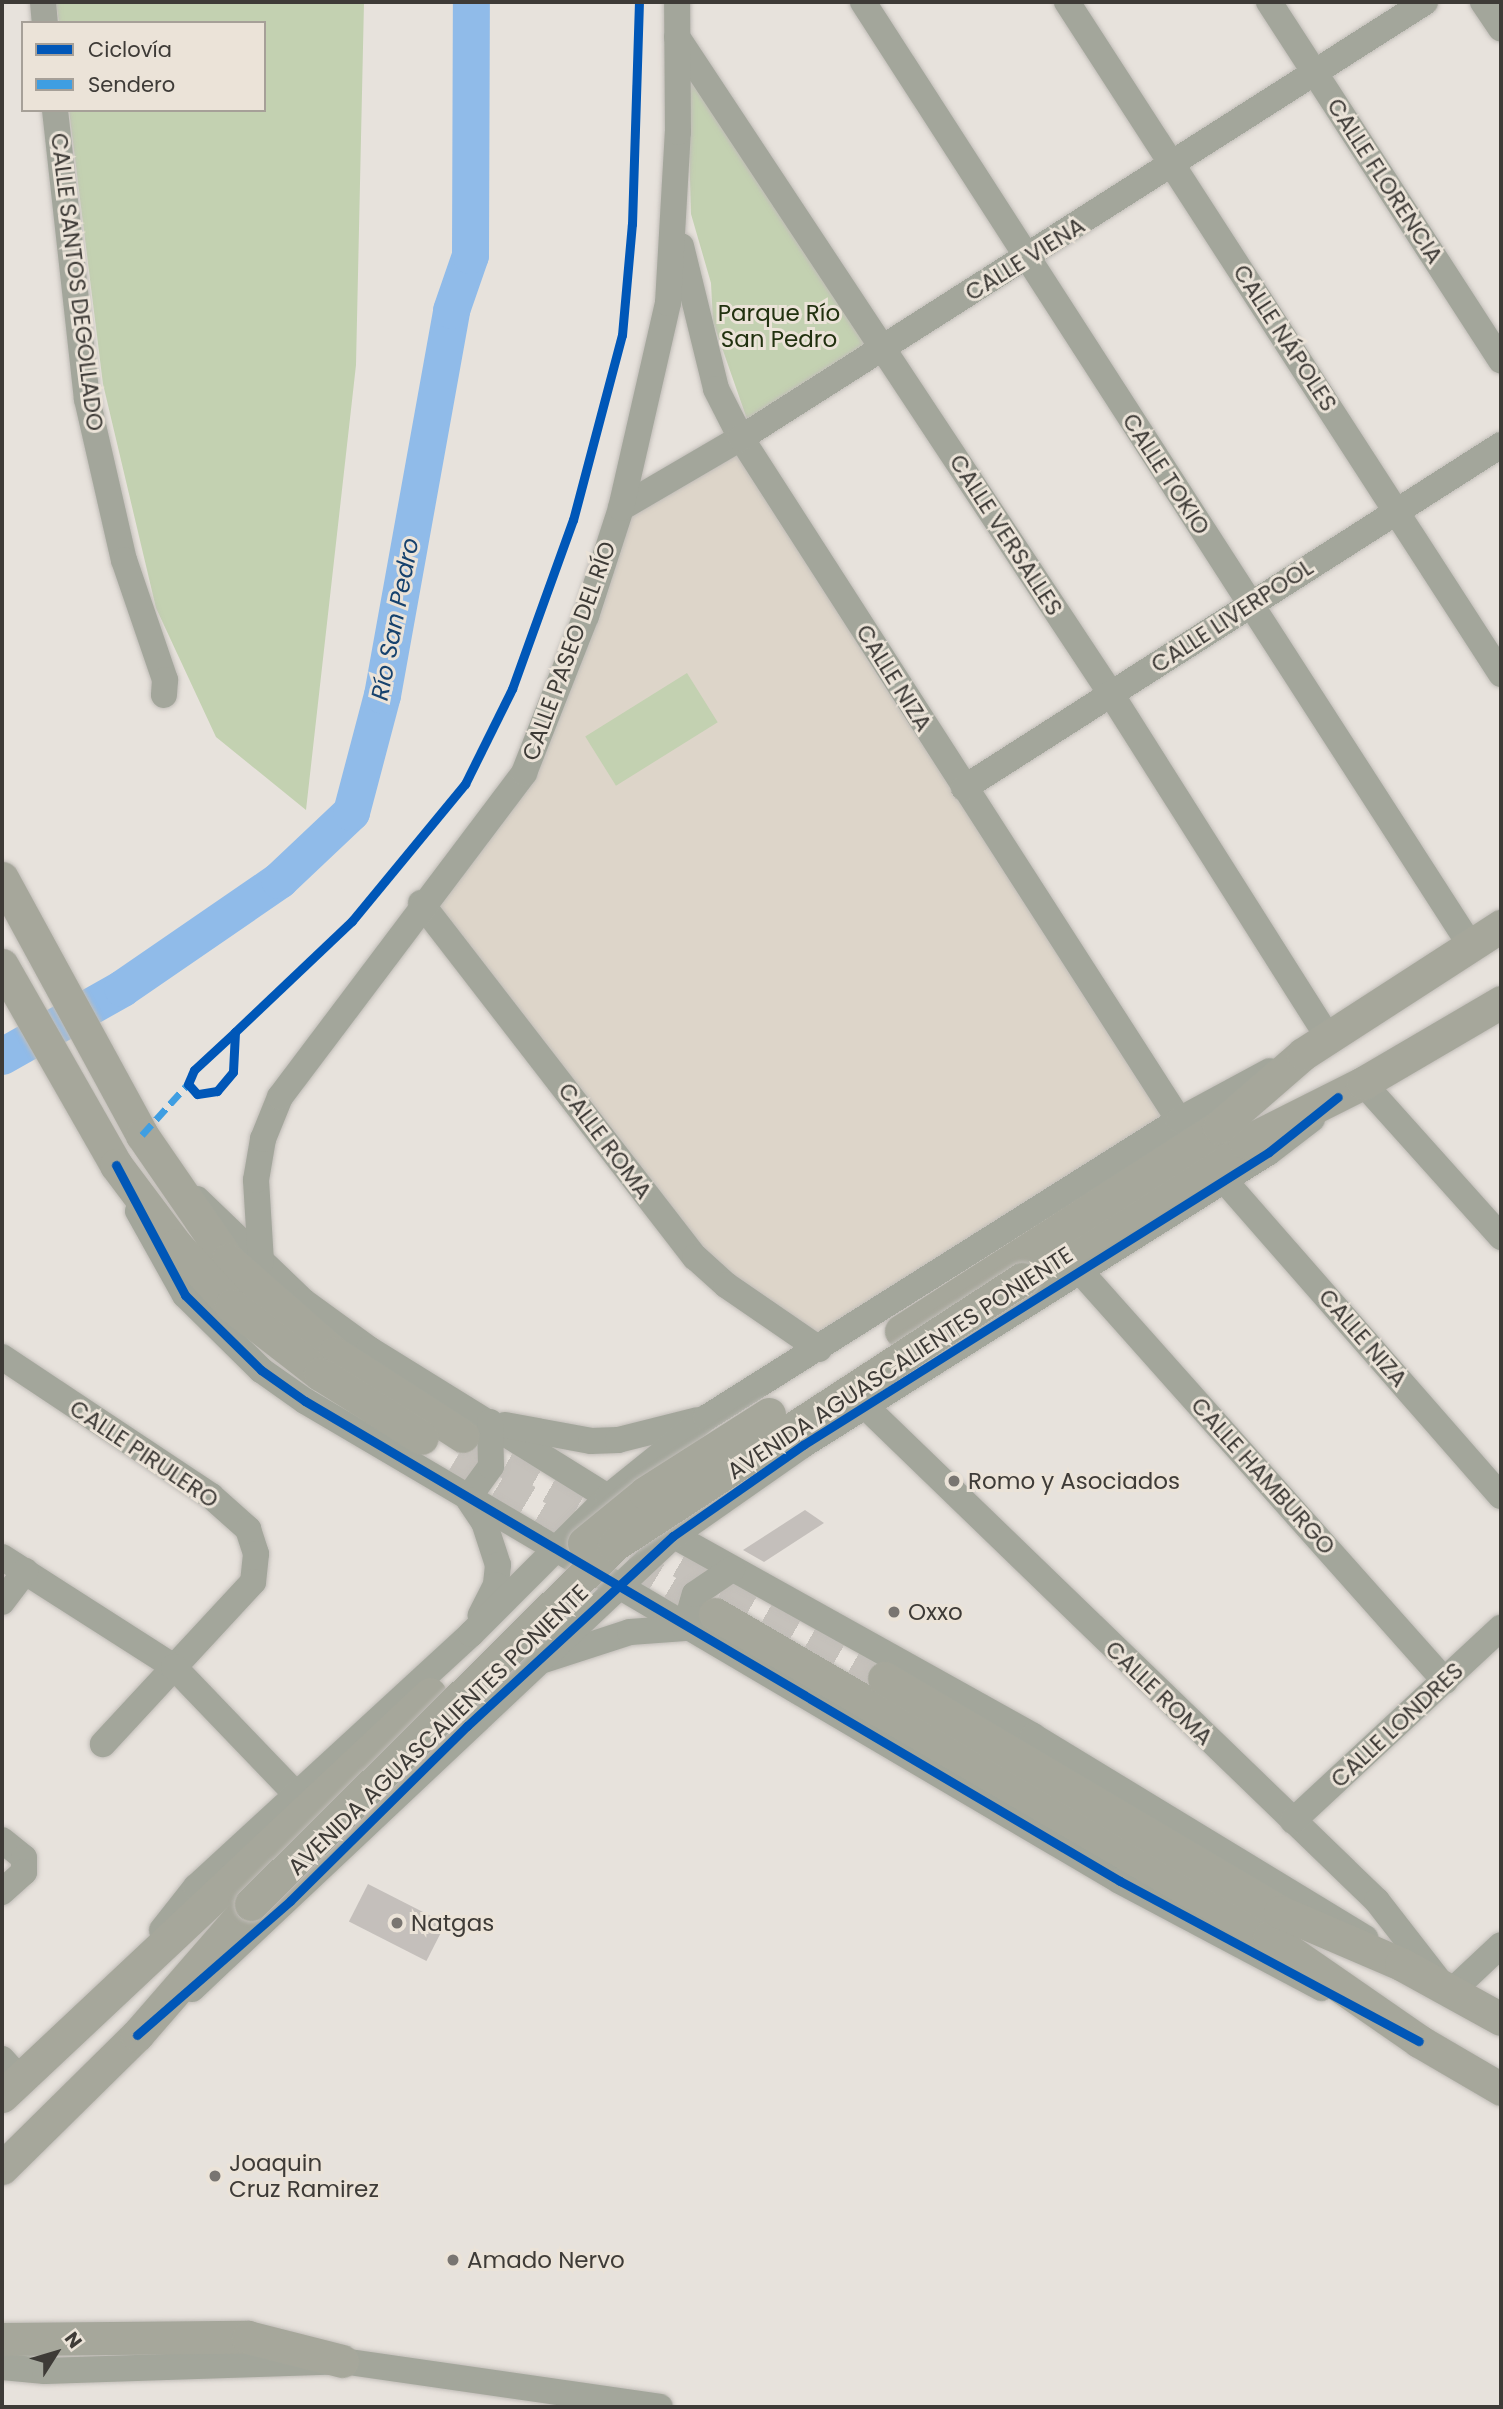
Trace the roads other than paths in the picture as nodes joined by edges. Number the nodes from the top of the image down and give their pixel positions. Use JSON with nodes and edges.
{"nodes":[{"id":1,"x":43,"y":2,"type":"edge"},
{"id":2,"x":863,"y":2,"type":"edge"},
{"id":3,"x":1067,"y":2,"type":"edge"},
{"id":4,"x":1269,"y":2,"type":"edge"},
{"id":5,"x":1425,"y":2,"type":"edge"},
{"id":6,"x":1483,"y":2,"type":"edge"},
{"id":7,"x":682,"y":5,"type":"edge"},
{"id":8,"x":45,"y":21,"type":"edge"},
{"id":9,"x":1501,"y":29,"type":"edge"},
{"id":10,"x":677,"y":37,"type":"junction"},
{"id":11,"x":1315,"y":74,"type":"junction"},
{"id":12,"x":55,"y":112,"type":"edge"},
{"id":13,"x":1172,"y":167,"type":"junction"},
{"id":14,"x":673,"y":207,"type":"junction"},
{"id":15,"x":1025,"y":258,"type":"junction"},
{"id":16,"x":883,"y":349,"type":"junction"},
{"id":17,"x":1501,"y":360,"type":"edge"},
{"id":18,"x":741,"y":438,"type":"junction"},
{"id":19,"x":1501,"y":445,"type":"edge"},
{"id":20,"x":621,"y":508,"type":"junction"},
{"id":21,"x":1399,"y":510,"type":"junction"},
{"id":22,"x":1250,"y":603,"type":"junction"},
{"id":23,"x":1501,"y":674,"type":"edge"},
{"id":24,"x":1111,"y":694,"type":"junction"},
{"id":25,"x":164,"y":695,"type":"dead end"},
{"id":26,"x":964,"y":788,"type":"junction"},
{"id":27,"x":2,"y":878,"type":"edge"},
{"id":28,"x":421,"y":903,"type":"junction"},
{"id":29,"x":1501,"y":926,"type":"edge"},
{"id":30,"x":1471,"y":946,"type":"junction"},
{"id":31,"x":5,"y":971,"type":"edge"},
{"id":32,"x":1501,"y":1002,"type":"edge"},
{"id":33,"x":1315,"y":1045,"type":"junction"},
{"id":34,"x":1351,"y":1090,"type":"junction"},
{"id":35,"x":1179,"y":1121,"type":"junction"},
{"id":36,"x":116,"y":1165,"type":"junction"},
{"id":37,"x":165,"y":1169,"type":"junction"},
{"id":38,"x":1224,"y":1180,"type":"junction"},
{"id":39,"x":1501,"y":1237,"type":"edge"},
{"id":40,"x":261,"y":1262,"type":"junction"},
{"id":41,"x":1080,"y":1271,"type":"junction"},
{"id":42,"x":818,"y":1349,"type":"junction"},
{"id":43,"x":2,"y":1357,"type":"edge"},
{"id":44,"x":764,"y":1383,"type":"junction"},
{"id":45,"x":865,"y":1406,"type":"junction"},
{"id":46,"x":706,"y":1418,"type":"junction"},
{"id":47,"x":468,"y":1438,"type":"junction"},
{"id":48,"x":803,"y":1446,"type":"junction"},
{"id":49,"x":1501,"y":1496,"type":"edge"},
{"id":50,"x":608,"y":1497,"type":"junction"},
{"id":51,"x":468,"y":1498,"type":"junction"},
{"id":52,"x":673,"y":1536,"type":"junction"},
{"id":53,"x":557,"y":1548,"type":"junction"},
{"id":54,"x":2,"y":1557,"type":"edge"},
{"id":55,"x":732,"y":1569,"type":"junction"},
{"id":56,"x":25,"y":1571,"type":"junction"},
{"id":57,"x":617,"y":1584,"type":"junction"},
{"id":58,"x":2,"y":1602,"type":"edge"},
{"id":59,"x":715,"y":1614,"type":"tunnel mouth"},
{"id":60,"x":685,"y":1628,"type":"junction"},
{"id":61,"x":1501,"y":1628,"type":"edge"},
{"id":62,"x":471,"y":1634,"type":"junction"},
{"id":63,"x":174,"y":1667,"type":"junction"},
{"id":64,"x":530,"y":1667,"type":"junction"},
{"id":65,"x":884,"y":1678,"type":"tunnel mouth"},
{"id":66,"x":1445,"y":1681,"type":"junction"},
{"id":67,"x":103,"y":1744,"type":"dead end"},
{"id":68,"x":294,"y":1792,"type":"junction"},
{"id":69,"x":1293,"y":1821,"type":"junction"},
{"id":70,"x":2,"y":1840,"type":"edge"},
{"id":71,"x":2,"y":1892,"type":"edge"},
{"id":72,"x":1501,"y":1945,"type":"edge"},
{"id":73,"x":1401,"y":1964,"type":"junction"},
{"id":74,"x":1448,"y":1989,"type":"junction"},
{"id":75,"x":114,"y":1990,"type":"junction"},
{"id":76,"x":1501,"y":2019,"type":"edge"},
{"id":77,"x":137,"y":2035,"type":"junction"},
{"id":78,"x":1419,"y":2041,"type":"junction"},
{"id":79,"x":8,"y":2078,"type":"edge"},
{"id":80,"x":1501,"y":2089,"type":"edge"},
{"id":81,"x":2,"y":2168,"type":"edge"},
{"id":82,"x":2,"y":2339,"type":"edge"},
{"id":83,"x":342,"y":2361,"type":"junction"},
{"id":84,"x":2,"y":2367,"type":"edge"},
{"id":85,"x":660,"y":2407,"type":"edge"}],
"edges":[{"from":1,"to":8,"type":"street"},
{"from":2,"to":15,"type":"street","name":"CALLE TOKIO"},
{"from":3,"to":13,"type":"street","name":"CALLE NÁPOLES"},
{"from":4,"to":11,"type":"street","name":"CALLE FLORENCIA"},
{"from":5,"to":11,"type":"street","name":"CALLE VIENA"},
{"from":6,"to":9,"type":"street"},
{"from":7,"to":10,"type":"street","name":"CALLE PASEO DEL RÍO"},
{"from":10,"to":14,"type":"street","name":"CALLE PASEO DEL RÍO"},
{"from":10,"to":16,"type":"street","name":"CALLE VERSALLES"},
{"from":11,"to":13,"type":"street","name":"CALLE VIENA"},
{"from":11,"to":17,"type":"street","name":"CALLE FLORENCIA"},
{"from":12,"to":25,"type":"street","name":"CALLE SANTOS DEGOLLADO"},
{"from":13,"to":15,"type":"street","name":"CALLE VIENA"},
{"from":13,"to":21,"type":"street","name":"CALLE NÁPOLES"},
{"from":14,"to":18,"type":"street","name":"CALLE NIZA"},
{"from":14,"to":20,"type":"street","name":"CALLE PASEO DEL RÍO"},
{"from":15,"to":16,"type":"street","name":"CALLE VIENA"},
{"from":15,"to":22,"type":"street","name":"CALLE TOKIO"},
{"from":16,"to":18,"type":"street","name":"CALLE VIENA"},
{"from":16,"to":24,"type":"street","name":"CALLE VERSALLES"},
{"from":18,"to":20,"type":"street","name":"CALLE VIENA"},
{"from":18,"to":26,"type":"street","name":"CALLE NIZA"},
{"from":19,"to":21,"type":"street","name":"CALLE LIVERPOOL"},
{"from":20,"to":28,"type":"street","name":"CALLE PASEO DEL RÍO"},
{"from":21,"to":22,"type":"street","name":"CALLE LIVERPOOL"},
{"from":21,"to":23,"type":"street","name":"CALLE NÁPOLES"},
{"from":22,"to":24,"type":"street","name":"CALLE LIVERPOOL"},
{"from":22,"to":30,"type":"street","name":"CALLE TOKIO"},
{"from":24,"to":26,"type":"street","name":"CALLE LIVERPOOL"},
{"from":24,"to":33,"type":"street","name":"CALLE VERSALLES"},
{"from":26,"to":35,"type":"street","name":"CALLE NIZA"},
{"from":27,"to":37,"type":"main road"},
{"from":28,"to":40,"type":"street","name":"CALLE PASEO DEL RÍO"},
{"from":28,"to":42,"type":"street","name":"CALLE ROMA"},
{"from":29,"to":30,"type":"main road","name":"AVENIDA AGUASCALIENTES PONIENTE"},
{"from":30,"to":33,"type":"main road","name":"AVENIDA AGUASCALIENTES PONIENTE"},
{"from":31,"to":36,"type":"main road"},
{"from":32,"to":34,"type":"main road","name":"AVENIDA AGUASCALIENTES PONIENTE"},
{"from":33,"to":35,"type":"street","name":"AVENIDA AGUASCALIENTES PONIENTE"},
{"from":33,"to":75,"type":"main road","name":"AVENIDA AGUASCALIENTES PONIENTE","bridge":true},
{"from":34,"to":38,"type":"street","name":"AVENIDA AGUASCALIENTES PONIENTE"},
{"from":34,"to":39,"type":"street"},
{"from":34,"to":77,"type":"main road","name":"AVENIDA AGUASCALIENTES PONIENTE","bridge":true},
{"from":35,"to":42,"type":"street","name":"AVENIDA AGUASCALIENTES PONIENTE"},
{"from":36,"to":47,"type":"main road"},
{"from":36,"to":51,"type":"street"},
{"from":37,"to":40,"type":"street"},
{"from":37,"to":47,"type":"main road"},
{"from":38,"to":41,"type":"street","name":"AVENIDA AGUASCALIENTES PONIENTE"},
{"from":38,"to":49,"type":"street","name":"CALLE NIZA"},
{"from":40,"to":47,"type":"street"},
{"from":41,"to":45,"type":"street","name":"AVENIDA AGUASCALIENTES PONIENTE"},
{"from":41,"to":66,"type":"street","name":"CALLE HAMBURGO"},
{"from":42,"to":44,"type":"street","name":"AVENIDA AGUASCALIENTES PONIENTE"},
{"from":43,"to":63,"type":"street","name":"CALLE PIRULERO"},
{"from":44,"to":46,"type":"street","name":"AVENIDA AGUASCALIENTES PONIENTE"},
{"from":44,"to":48,"type":"street"},
{"from":45,"to":48,"type":"street","name":"AVENIDA AGUASCALIENTES PONIENTE"},
{"from":45,"to":69,"type":"street","name":"CALLE ROMA"},
{"from":46,"to":47,"type":"street"},
{"from":46,"to":50,"type":"street","name":"AVENIDA AGUASCALIENTES PONIENTE"},
{"from":47,"to":50,"type":"street"},
{"from":47,"to":51,"type":"street"},
{"from":48,"to":52,"type":"street","name":"AVENIDA AGUASCALIENTES PONIENTE"},
{"from":50,"to":52,"type":"street"},
{"from":50,"to":53,"type":"street","name":"AVENIDA AGUASCALIENTES PONIENTE"},
{"from":51,"to":53,"type":"street"},
{"from":51,"to":62,"type":"street"},
{"from":52,"to":55,"type":"street"},
{"from":52,"to":57,"type":"street","name":"AVENIDA AGUASCALIENTES PONIENTE"},
{"from":53,"to":57,"type":"street"},
{"from":53,"to":62,"type":"street","name":"AVENIDA AGUASCALIENTES PONIENTE"},
{"from":54,"to":56,"type":"street"},
{"from":55,"to":60,"type":"street"},
{"from":55,"to":73,"type":"street"},
{"from":56,"to":58,"type":"street"},
{"from":56,"to":63,"type":"street"},
{"from":57,"to":60,"type":"street"},
{"from":57,"to":64,"type":"street","name":"AVENIDA AGUASCALIENTES PONIENTE"},
{"from":59,"to":78,"type":"main road"},
{"from":60,"to":64,"type":"street"},
{"from":60,"to":78,"type":"street"},
{"from":61,"to":66,"type":"street","name":"CALLE LONDRES"},
{"from":62,"to":64,"type":"street"},
{"from":62,"to":68,"type":"street","name":"AVENIDA AGUASCALIENTES PONIENTE"},
{"from":63,"to":67,"type":"street","name":"CALLE PIRULERO"},
{"from":63,"to":68,"type":"street"},
{"from":64,"to":77,"type":"street","name":"AVENIDA AGUASCALIENTES PONIENTE"},
{"from":65,"to":73,"type":"main road"},
{"from":66,"to":69,"type":"street","name":"CALLE LONDRES"},
{"from":68,"to":75,"type":"street","name":"AVENIDA AGUASCALIENTES PONIENTE"},
{"from":69,"to":74,"type":"street","name":"CALLE ROMA"},
{"from":70,"to":71,"type":"street"},
{"from":72,"to":74,"type":"street"},
{"from":73,"to":74,"type":"main road"},
{"from":74,"to":76,"type":"main road"},
{"from":75,"to":79,"type":"main road","name":"AVENIDA AGUASCALIENTES PONIENTE"},
{"from":77,"to":81,"type":"main road","name":"AVENIDA AGUASCALIENTES PONIENTE"},
{"from":78,"to":80,"type":"main road"},
{"from":82,"to":83,"type":"main road"},
{"from":83,"to":84,"type":"street"},
{"from":83,"to":85,"type":"street"}]}
